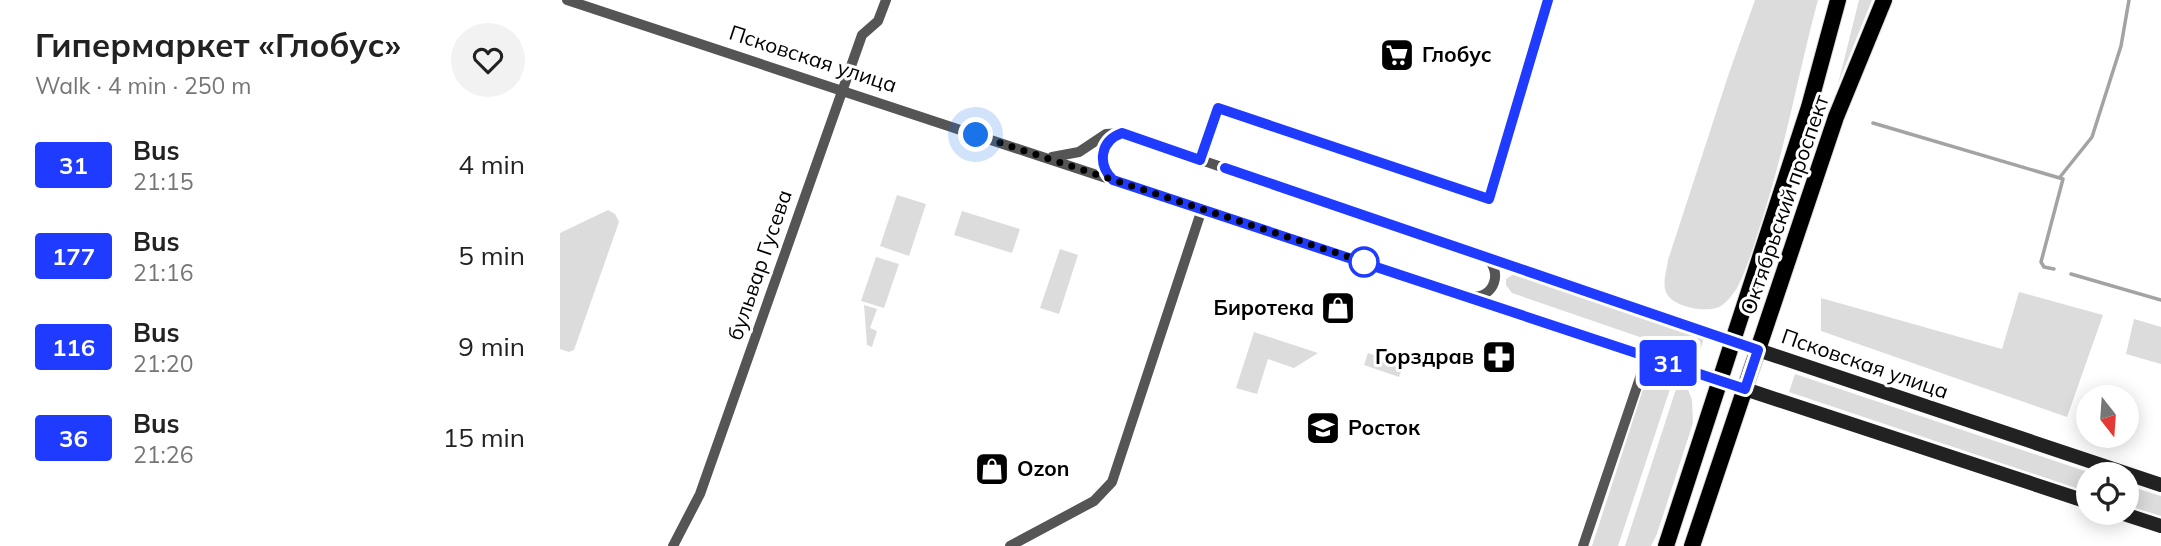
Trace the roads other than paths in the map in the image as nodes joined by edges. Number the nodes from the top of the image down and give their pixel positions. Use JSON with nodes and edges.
{"nodes":[{"id":1,"x":566,"y":0,"type":"edge"},
{"id":2,"x":886,"y":0,"type":"edge"},
{"id":3,"x":1838,"y":0,"type":"edge"},
{"id":4,"x":1884,"y":0,"type":"edge"},
{"id":5,"x":842,"y":90,"type":"junction"},
{"id":6,"x":1122,"y":133,"type":"junction"},
{"id":7,"x":1046,"y":158,"type":"junction"},
{"id":8,"x":1113,"y":180,"type":"junction"},
{"id":9,"x":1202,"y":209,"type":"junction"},
{"id":10,"x":1486,"y":257,"type":"junction"},
{"id":11,"x":1517,"y":267,"type":"junction"},
{"id":12,"x":1468,"y":297,"type":"junction"},
{"id":13,"x":1509,"y":311,"type":"junction"},
{"id":14,"x":1733,"y":341,"type":"junction"},
{"id":15,"x":1758,"y":350,"type":"junction"},
{"id":16,"x":1647,"y":356,"type":"junction"},
{"id":17,"x":1720,"y":380,"type":"junction"},
{"id":18,"x":1745,"y":389,"type":"junction"},
{"id":19,"x":2161,"y":485,"type":"edge"},
{"id":20,"x":2076,"y":498,"type":"edge"},
{"id":21,"x":2139,"y":519,"type":"edge"},
{"id":22,"x":2161,"y":526,"type":"edge"},
{"id":23,"x":673,"y":546,"type":"edge"},
{"id":24,"x":1010,"y":546,"type":"edge"},
{"id":25,"x":1583,"y":546,"type":"edge"},
{"id":26,"x":1666,"y":546,"type":"edge"},
{"id":27,"x":1692,"y":546,"type":"edge"}],
"edges":[{"from":1,"to":5,"type":"street","name":"Псковская улица"},
{"from":2,"to":5,"type":"street","name":"бульвар Гусева"},
{"from":3,"to":14,"type":"main road","name":"Октябрьский проспект"},
{"from":4,"to":15,"type":"main road","name":"Октябрьский проспект"},
{"from":5,"to":7,"type":"street","name":"Псковская улица"},
{"from":5,"to":23,"type":"street","name":"бульвар Гусева"},
{"from":6,"to":7,"type":"street","name":"Псковская улица"},
{"from":6,"to":8,"type":"street"},
{"from":6,"to":10,"type":"street","name":"Псковская улица"},
{"from":7,"to":8,"type":"street","name":"Псковская улица"},
{"from":8,"to":9,"type":"street","name":"Псковская улица"},
{"from":9,"to":12,"type":"street","name":"Псковская улица"},
{"from":9,"to":24,"type":"street"},
{"from":10,"to":11,"type":"street","name":"Псковская улица"},
{"from":10,"to":12,"type":"street"},
{"from":11,"to":13,"type":"street"},
{"from":11,"to":14,"type":"street","name":"Псковская улица"},
{"from":12,"to":13,"type":"street","name":"Псковская улица"},
{"from":13,"to":16,"type":"street","name":"Псковская улица"},
{"from":14,"to":15,"type":"street","name":"Псковская улица"},
{"from":14,"to":17,"type":"main road","name":"Октябрьский проспект"},
{"from":15,"to":18,"type":"main road","name":"Октябрьский проспект"},
{"from":15,"to":19,"type":"main road","name":"Псковская улица"},
{"from":16,"to":17,"type":"street","name":"Псковская улица"},
{"from":16,"to":25,"type":"street"},
{"from":17,"to":18,"type":"street","name":"Псковская улица"},
{"from":17,"to":26,"type":"main road","name":"Октябрьский проспект"},
{"from":18,"to":20,"type":"main road","name":"Псковская улица"},
{"from":18,"to":27,"type":"main road","name":"Октябрьский проспект"},
{"from":21,"to":22,"type":"main road"}]}
